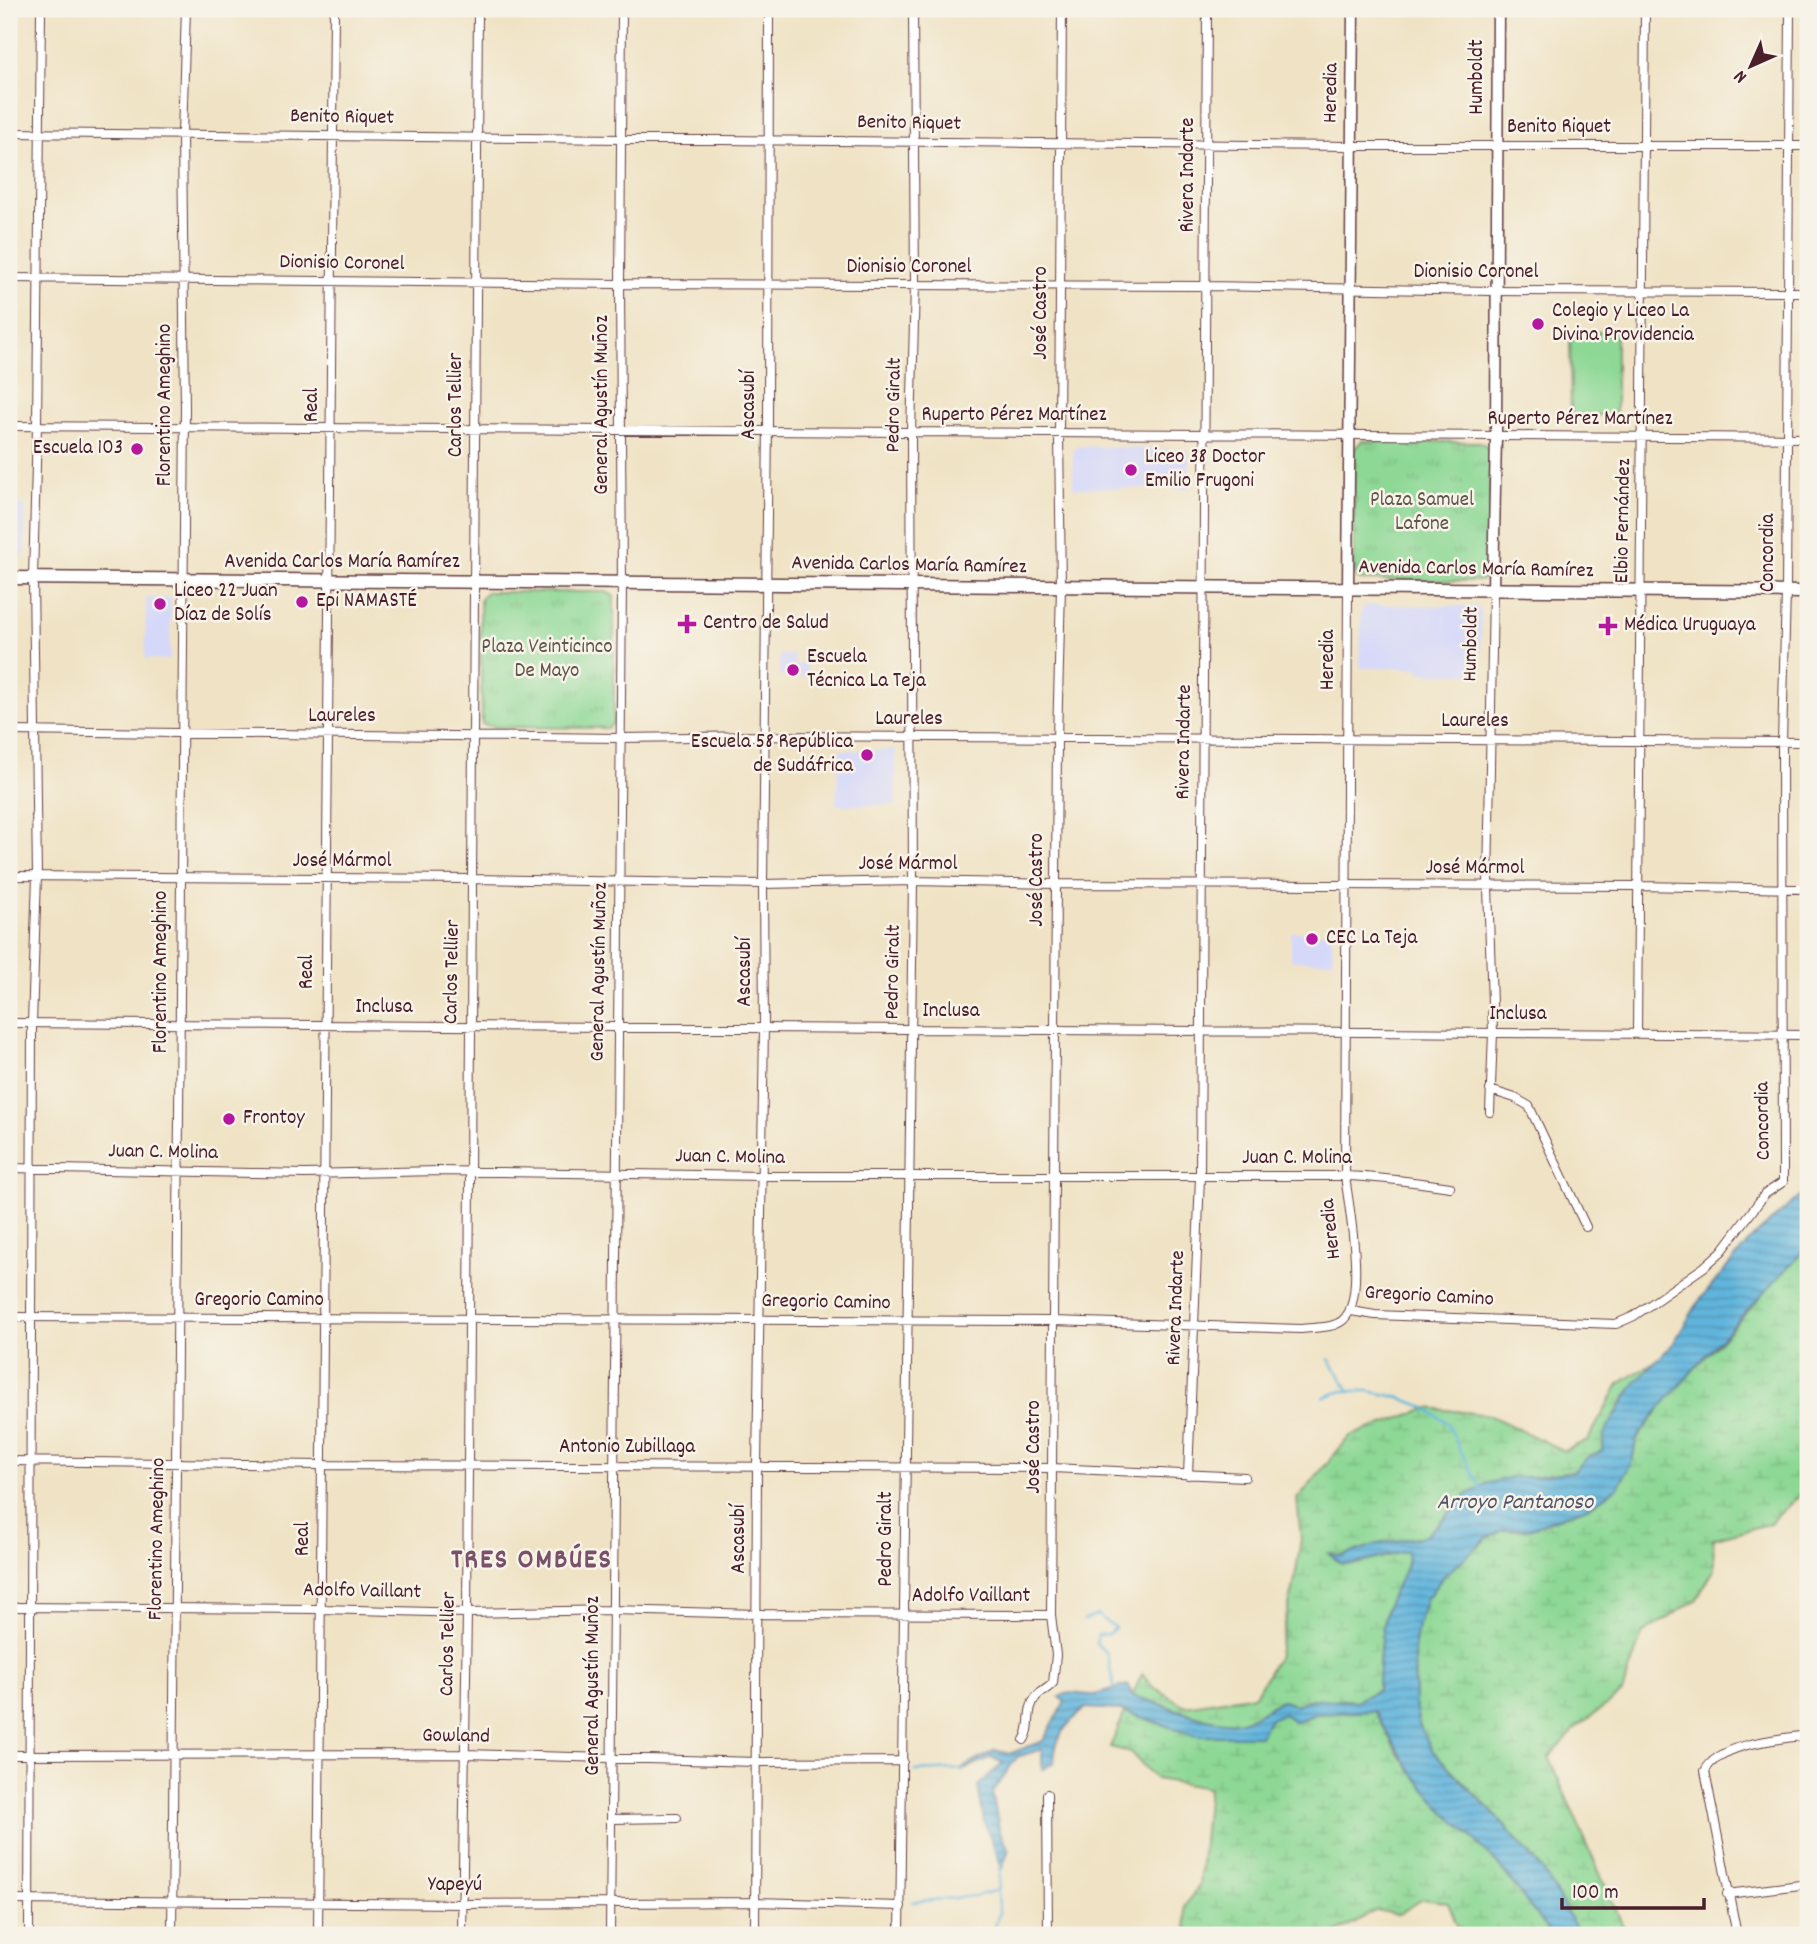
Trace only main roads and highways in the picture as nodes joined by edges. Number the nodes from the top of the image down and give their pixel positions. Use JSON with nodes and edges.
{"nodes":[{"id":1,"x":9,"y":578,"type":"edge"},
{"id":2,"x":1808,"y":592,"type":"edge"}],
"edges":[{"from":1,"to":2,"type":"main road","name":"Avenida Carlos María Ramírez"}]}
